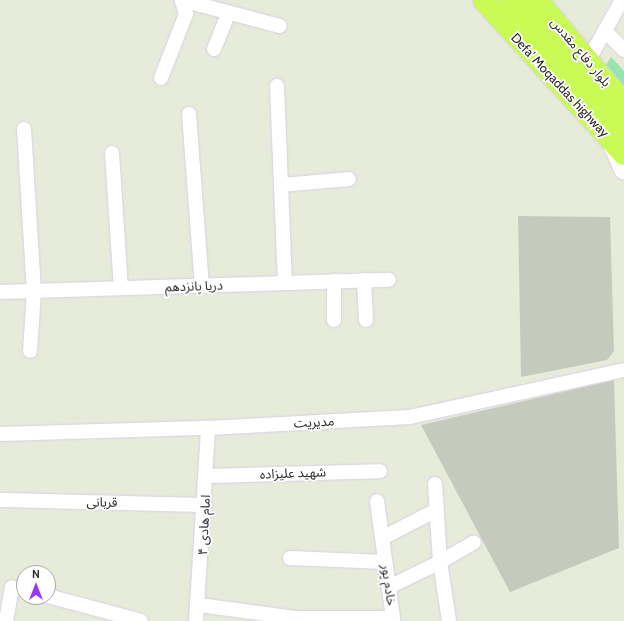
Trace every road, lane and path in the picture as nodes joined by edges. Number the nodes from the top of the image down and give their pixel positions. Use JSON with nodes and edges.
{"nodes":[{"id":1,"x":472,"y":0,"type":"edge"},
{"id":2,"x":479,"y":0,"type":"edge"},
{"id":3,"x":512,"y":0,"type":"edge"},
{"id":4,"x":537,"y":0,"type":"edge"},
{"id":5,"x":622,"y":0,"type":"edge"},
{"id":6,"x":182,"y":1,"type":"edge"},
{"id":7,"x":490,"y":8,"type":"edge"},
{"id":8,"x":228,"y":14,"type":"junction"},
{"id":9,"x":280,"y":26,"type":"dead end"},
{"id":10,"x":606,"y":31,"type":"junction"},
{"id":11,"x":214,"y":49,"type":"dead end"},
{"id":12,"x":624,"y":50,"type":"edge"},
{"id":13,"x":588,"y":61,"type":"junction"},
{"id":14,"x":161,"y":78,"type":"dead end"},
{"id":15,"x":277,"y":86,"type":"dead end"},
{"id":16,"x":624,"y":104,"type":"edge"},
{"id":17,"x":189,"y":114,"type":"dead end"},
{"id":18,"x":24,"y":129,"type":"dead end"},
{"id":19,"x":620,"y":141,"type":"edge"},
{"id":20,"x":112,"y":153,"type":"dead end"},
{"id":21,"x":624,"y":169,"type":"edge"},
{"id":22,"x":349,"y":179,"type":"dead end"},
{"id":23,"x":281,"y":185,"type":"junction"},
{"id":24,"x":364,"y":280,"type":"junction"},
{"id":25,"x":389,"y":280,"type":"dead end"},
{"id":26,"x":334,"y":281,"type":"junction"},
{"id":27,"x":285,"y":283,"type":"junction"},
{"id":28,"x":202,"y":286,"type":"junction"},
{"id":29,"x":121,"y":288,"type":"junction"},
{"id":30,"x":34,"y":291,"type":"junction"},
{"id":31,"x":0,"y":292,"type":"edge"},
{"id":32,"x":334,"y":320,"type":"dead end"},
{"id":33,"x":366,"y":320,"type":"dead end"},
{"id":34,"x":30,"y":351,"type":"dead end"},
{"id":35,"x":624,"y":370,"type":"edge"},
{"id":36,"x":208,"y":428,"type":"junction"},
{"id":37,"x":0,"y":434,"type":"edge"},
{"id":38,"x":380,"y":471,"type":"dead end"},
{"id":39,"x":206,"y":476,"type":"junction"},
{"id":40,"x":435,"y":484,"type":"dead end"},
{"id":41,"x":0,"y":500,"type":"edge"},
{"id":42,"x":377,"y":501,"type":"dead end"},
{"id":43,"x":205,"y":505,"type":"junction"},
{"id":44,"x":437,"y":510,"type":"junction"},
{"id":45,"x":382,"y":538,"type":"junction"},
{"id":46,"x":474,"y":542,"type":"dead end"},
{"id":47,"x":290,"y":558,"type":"dead end"},
{"id":48,"x":386,"y":562,"type":"junction"},
{"id":49,"x":440,"y":562,"type":"junction"},
{"id":50,"x":389,"y":587,"type":"junction"},
{"id":51,"x":16,"y":588,"type":"edge"},
{"id":52,"x":56,"y":598,"type":"edge"},
{"id":53,"x":199,"y":604,"type":"junction"},
{"id":54,"x":6,"y":621,"type":"edge"},
{"id":55,"x":141,"y":621,"type":"edge"},
{"id":56,"x":196,"y":621,"type":"edge"},
{"id":57,"x":449,"y":621,"type":"edge"}],
"edges":[{"from":1,"to":7,"type":"highway"},
{"from":2,"to":7,"type":"highway"},
{"from":3,"to":19,"type":"highway"},
{"from":4,"to":13,"type":"highway","name":"بلوار دفاع مقدس"},
{"from":5,"to":10,"type":"street"},
{"from":6,"to":8,"type":"street"},
{"from":6,"to":14,"type":"street"},
{"from":7,"to":19,"type":"highway","name":"Defa' Moqaddas highway"},
{"from":8,"to":9,"type":"street"},
{"from":8,"to":11,"type":"street"},
{"from":10,"to":12,"type":"street"},
{"from":10,"to":13,"type":"street"},
{"from":13,"to":16,"type":"highway","name":"بلوار دفاع مقدس"},
{"from":15,"to":23,"type":"street"},
{"from":17,"to":28,"type":"street"},
{"from":18,"to":30,"type":"street"},
{"from":19,"to":21,"type":"main road"},
{"from":20,"to":29,"type":"street"},
{"from":22,"to":23,"type":"street"},
{"from":23,"to":27,"type":"street"},
{"from":24,"to":25,"type":"street","name":"دریا پانزدهم"},
{"from":24,"to":26,"type":"street","name":"دریا پانزدهم"},
{"from":24,"to":33,"type":"street"},
{"from":26,"to":27,"type":"street","name":"دریا پانزدهم"},
{"from":26,"to":32,"type":"street"},
{"from":27,"to":28,"type":"street","name":"دریا پانزدهم"},
{"from":28,"to":29,"type":"street","name":"دریا پانزدهم"},
{"from":29,"to":30,"type":"street","name":"دریا پانزدهم"},
{"from":30,"to":31,"type":"street","name":"دریا پانزدهم"},
{"from":30,"to":34,"type":"street"},
{"from":35,"to":36,"type":"street","name":"مدیریت"},
{"from":36,"to":37,"type":"street","name":"مدیریت"},
{"from":36,"to":39,"type":"street","name":"امام هادی ۴"},
{"from":38,"to":39,"type":"street","name":"شهید علیزاده"},
{"from":39,"to":43,"type":"street","name":"امام هادی ۴"},
{"from":40,"to":44,"type":"street"},
{"from":41,"to":43,"type":"street","name":"قربانی"},
{"from":42,"to":45,"type":"street","name":"خادم پور"},
{"from":43,"to":53,"type":"street","name":"امام هادی ۴"},
{"from":44,"to":45,"type":"street"},
{"from":44,"to":49,"type":"street"},
{"from":45,"to":48,"type":"street","name":"خادم پور"},
{"from":46,"to":49,"type":"street"},
{"from":47,"to":48,"type":"street"},
{"from":48,"to":50,"type":"street","name":"خادم پور"},
{"from":49,"to":50,"type":"street"},
{"from":49,"to":57,"type":"street"},
{"from":50,"to":53,"type":"street","name":"خادم پور"},
{"from":51,"to":54,"type":"street"},
{"from":52,"to":55,"type":"street"},
{"from":53,"to":56,"type":"street","name":"امام هادی ۴"}]}
